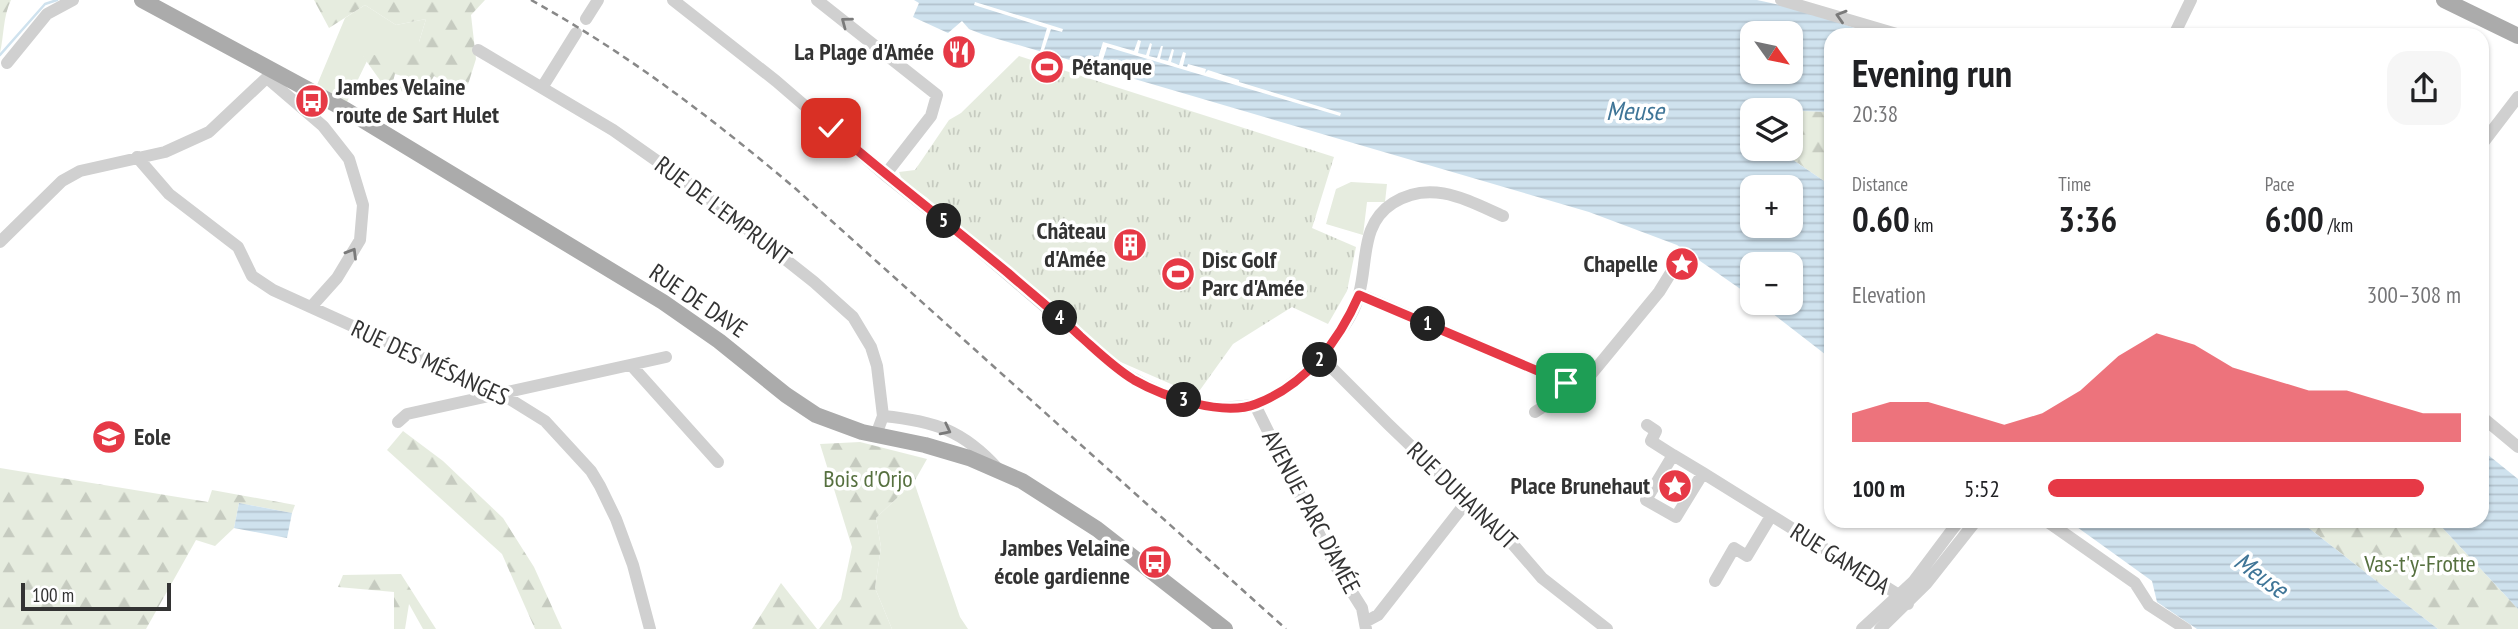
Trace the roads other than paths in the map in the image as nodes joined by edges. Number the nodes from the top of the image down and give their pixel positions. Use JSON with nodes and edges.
{"nodes":[{"id":1,"x":73,"y":0,"type":"edge"},
{"id":2,"x":142,"y":0,"type":"edge"},
{"id":3,"x":598,"y":0,"type":"edge"},
{"id":4,"x":673,"y":0,"type":"edge"},
{"id":5,"x":817,"y":0,"type":"edge"},
{"id":6,"x":1781,"y":0,"type":"edge"},
{"id":7,"x":2191,"y":0,"type":"edge"},
{"id":8,"x":2444,"y":0,"type":"edge"},
{"id":9,"x":586,"y":19,"type":"dead end"},
{"id":10,"x":1876,"y":28,"type":"edge"},
{"id":11,"x":2177,"y":28,"type":"edge"},
{"id":12,"x":576,"y":33,"type":"dead end"},
{"id":13,"x":2518,"y":36,"type":"edge"},
{"id":14,"x":478,"y":50,"type":"dead end"},
{"id":15,"x":7,"y":63,"type":"dead end"},
{"id":16,"x":271,"y":74,"type":"junction"},
{"id":17,"x":542,"y":86,"type":"junction"},
{"id":18,"x":2518,"y":97,"type":"edge"},
{"id":19,"x":2489,"y":135,"type":"edge"},
{"id":20,"x":137,"y":157,"type":"junction"},
{"id":21,"x":885,"y":175,"type":"junction"},
{"id":22,"x":1503,"y":216,"type":"dead end"},
{"id":23,"x":0,"y":242,"type":"edge"},
{"id":24,"x":1680,"y":258,"type":"dead end"},
{"id":25,"x":1359,"y":295,"type":"junction"},
{"id":26,"x":311,"y":307,"type":"junction"},
{"id":27,"x":666,"y":358,"type":"dead end"},
{"id":28,"x":1322,"y":358,"type":"junction"},
{"id":29,"x":631,"y":365,"type":"junction"},
{"id":30,"x":1587,"y":379,"type":"junction"},
{"id":31,"x":1566,"y":383,"type":"junction"},
{"id":32,"x":500,"y":393,"type":"junction"},
{"id":33,"x":1549,"y":403,"type":"junction"},
{"id":34,"x":1255,"y":405,"type":"junction"},
{"id":35,"x":1535,"y":412,"type":"dead end"},
{"id":36,"x":883,"y":416,"type":"junction"},
{"id":37,"x":398,"y":422,"type":"dead end"},
{"id":38,"x":2489,"y":423,"type":"edge"},
{"id":39,"x":1647,"y":425,"type":"dead end"},
{"id":40,"x":876,"y":435,"type":"junction"},
{"id":41,"x":2518,"y":447,"type":"edge"},
{"id":42,"x":1673,"y":456,"type":"junction"},
{"id":43,"x":718,"y":462,"type":"dead end"},
{"id":44,"x":999,"y":470,"type":"junction"},
{"id":45,"x":1703,"y":473,"type":"junction"},
{"id":46,"x":1468,"y":500,"type":"junction"},
{"id":47,"x":1771,"y":516,"type":"junction"},
{"id":48,"x":1954,"y":528,"type":"edge"},
{"id":49,"x":1969,"y":528,"type":"edge"},
{"id":50,"x":2057,"y":528,"type":"edge"},
{"id":51,"x":1715,"y":581,"type":"dead end"},
{"id":52,"x":1903,"y":599,"type":"junction"},
{"id":53,"x":1366,"y":625,"type":"edge"},
{"id":54,"x":650,"y":629,"type":"edge"},
{"id":55,"x":1225,"y":629,"type":"edge"},
{"id":56,"x":1606,"y":629,"type":"edge"},
{"id":57,"x":1862,"y":629,"type":"edge"},
{"id":58,"x":1880,"y":629,"type":"edge"},
{"id":59,"x":2186,"y":629,"type":"edge"}],
"edges":[{"from":1,"to":15,"type":"street"},
{"from":2,"to":16,"type":"main road","name":"RUE DE DAVE"},
{"from":3,"to":9,"type":"street"},
{"from":4,"to":21,"type":"street","name":"AVENUE PARC D'AMÉE"},
{"from":21,"to":5,"type":"street","one_way":true},
{"from":10,"to":6,"type":"street","one_way":true},
{"from":7,"to":11,"type":"street"},
{"from":8,"to":13,"type":"main road"},
{"from":12,"to":17,"type":"street"},
{"from":14,"to":17,"type":"street","name":"RUE DE L'EMPRUNT"},
{"from":16,"to":20,"type":"street"},
{"from":26,"to":16,"type":"street","one_way":true},
{"from":16,"to":40,"type":"main road","name":"RUE DE DAVE"},
{"from":17,"to":36,"type":"street","name":"RUE DE L'EMPRUNT"},
{"from":18,"to":19,"type":"street"},
{"from":20,"to":23,"type":"street"},
{"from":20,"to":26,"type":"street","name":"RUE DES MÉSANGES"},
{"from":21,"to":34,"type":"street","name":"AVENUE PARC D'AMÉE"},
{"from":22,"to":25,"type":"street"},
{"from":24,"to":30,"type":"street"},
{"from":25,"to":28,"type":"street"},
{"from":25,"to":31,"type":"street"},
{"from":26,"to":32,"type":"street","name":"RUE DES MÉSANGES"},
{"from":27,"to":29,"type":"street"},
{"from":28,"to":34,"type":"street"},
{"from":28,"to":46,"type":"street","name":"RUE DUHAINAUT"},
{"from":29,"to":32,"type":"street"},
{"from":29,"to":43,"type":"street"},
{"from":30,"to":31,"type":"street"},
{"from":30,"to":33,"type":"street"},
{"from":31,"to":33,"type":"street"},
{"from":32,"to":37,"type":"street"},
{"from":32,"to":54,"type":"street","name":"RUE DES MÉSANGES"},
{"from":33,"to":35,"type":"street"},
{"from":34,"to":53,"type":"street","name":"AVENUE PARC D'AMÉE"},
{"from":36,"to":40,"type":"street","name":"RUE DE L'EMPRUNT"},
{"from":36,"to":44,"type":"street","one_way":true},
{"from":38,"to":41,"type":"street"},
{"from":39,"to":42,"type":"street"},
{"from":40,"to":44,"type":"main road","name":"RUE DE DAVE"},
{"from":42,"to":45,"type":"street"},
{"from":42,"to":45,"type":"street"},
{"from":44,"to":55,"type":"main road","name":"RUE DE DAVE"},
{"from":45,"to":47,"type":"street","name":"RUE GAMEDA"},
{"from":46,"to":53,"type":"street"},
{"from":46,"to":56,"type":"street","name":"RUE DUHAINAUT"},
{"from":47,"to":51,"type":"street","name":"RUE GAMEDA"},
{"from":47,"to":52,"type":"street","name":"RUE GAMEDA"},
{"from":48,"to":52,"type":"street"},
{"from":49,"to":52,"type":"street"},
{"from":50,"to":59,"type":"street"},
{"from":52,"to":57,"type":"street"},
{"from":52,"to":58,"type":"street"}]}
